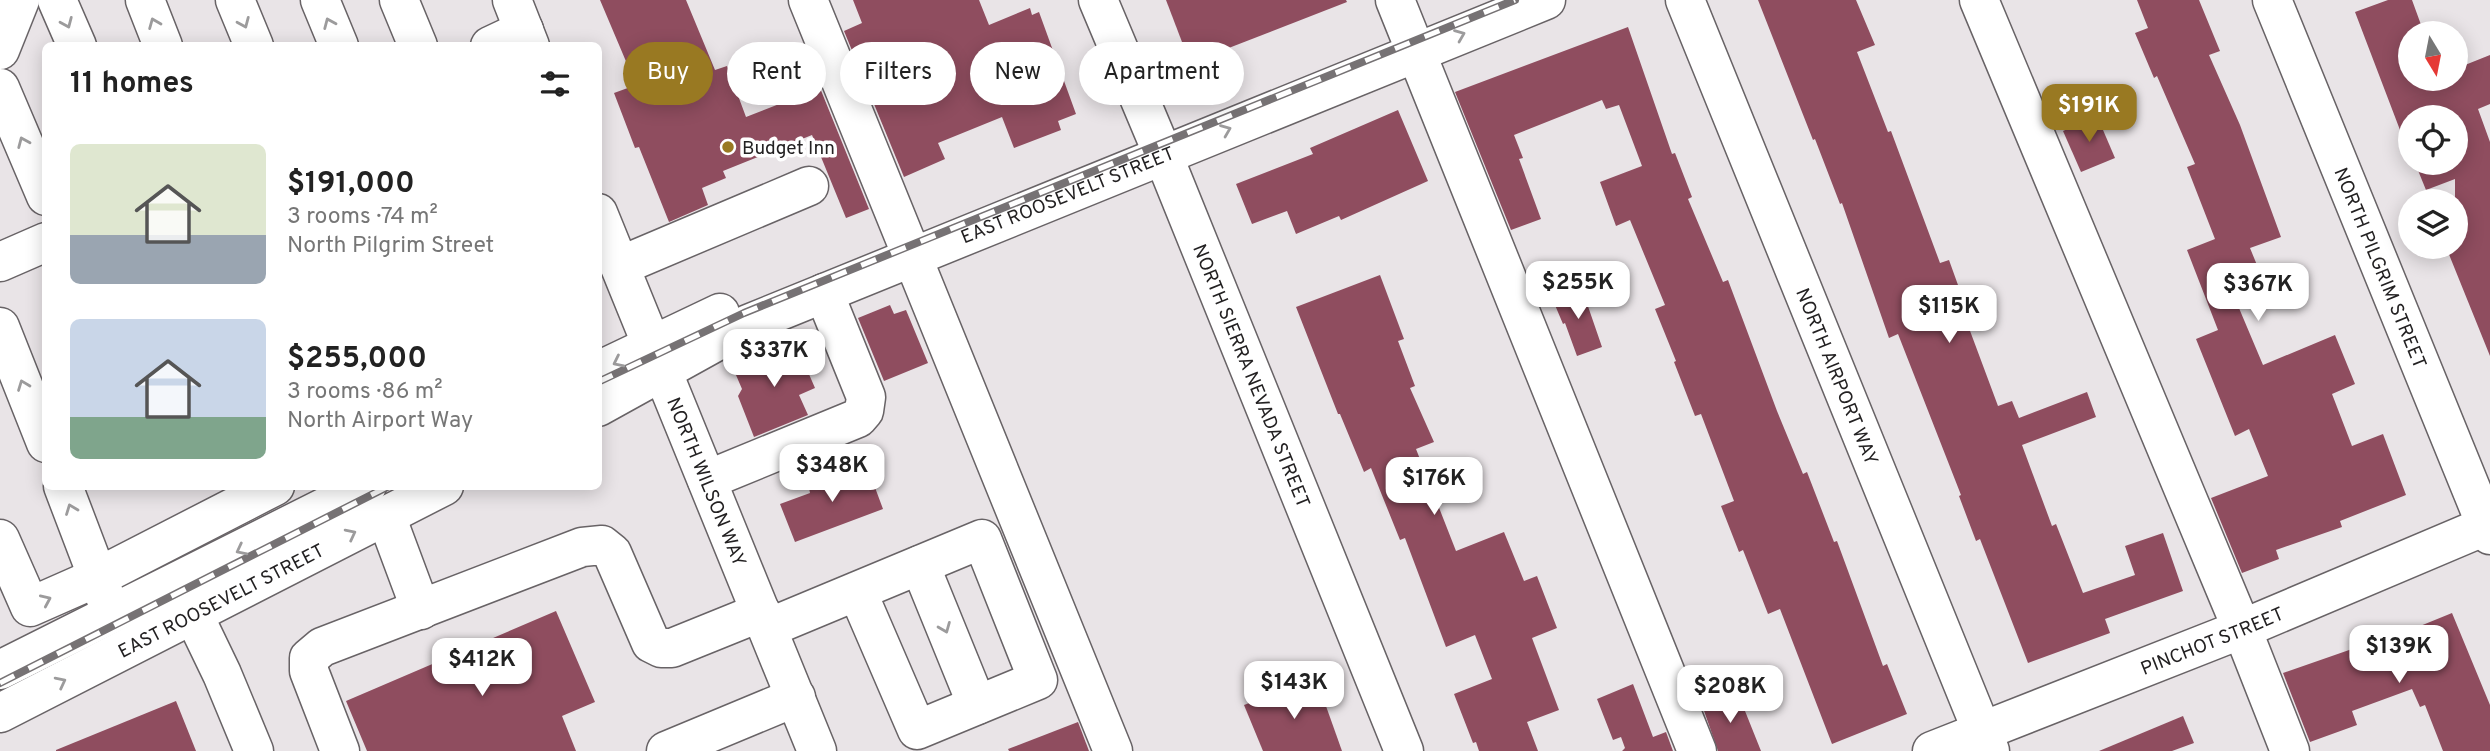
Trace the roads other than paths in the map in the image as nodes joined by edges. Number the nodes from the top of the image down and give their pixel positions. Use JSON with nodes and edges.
{"nodes":[{"id":1,"x":20,"y":0,"type":"edge"},
{"id":2,"x":57,"y":0,"type":"edge"},
{"id":3,"x":145,"y":0,"type":"edge"},
{"id":4,"x":235,"y":0,"type":"edge"},
{"id":5,"x":320,"y":0,"type":"edge"},
{"id":6,"x":399,"y":0,"type":"edge"},
{"id":7,"x":808,"y":0,"type":"edge"},
{"id":8,"x":1098,"y":0,"type":"edge"},
{"id":9,"x":1479,"y":0,"type":"edge"},
{"id":10,"x":1546,"y":0,"type":"edge"},
{"id":11,"x":1685,"y":0,"type":"edge"},
{"id":12,"x":1979,"y":0,"type":"edge"},
{"id":13,"x":2272,"y":0,"type":"edge"},
{"id":14,"x":522,"y":25,"type":"edge"},
{"id":15,"x":1406,"y":27,"type":"edge"},
{"id":16,"x":74,"y":42,"type":"edge"},
{"id":17,"x":161,"y":42,"type":"edge"},
{"id":18,"x":252,"y":42,"type":"edge"},
{"id":19,"x":337,"y":42,"type":"edge"},
{"id":20,"x":416,"y":42,"type":"edge"},
{"id":21,"x":496,"y":42,"type":"edge"},
{"id":22,"x":0,"y":51,"type":"edge"},
{"id":23,"x":0,"y":88,"type":"edge"},
{"id":24,"x":1158,"y":144,"type":"junction"},
{"id":25,"x":809,"y":186,"type":"dead end"},
{"id":26,"x":42,"y":187,"type":"edge"},
{"id":27,"x":602,"y":223,"type":"edge"},
{"id":28,"x":42,"y":244,"type":"edge"},
{"id":29,"x":908,"y":247,"type":"junction"},
{"id":30,"x":0,"y":262,"type":"edge"},
{"id":31,"x":620,"y":267,"type":"junction"},
{"id":32,"x":824,"y":293,"type":"junction"},
{"id":33,"x":0,"y":327,"type":"edge"},
{"id":34,"x":657,"y":358,"type":"junction"},
{"id":35,"x":602,"y":370,"type":"edge"},
{"id":36,"x":602,"y":404,"type":"edge"},
{"id":37,"x":42,"y":433,"type":"edge"},
{"id":38,"x":707,"y":480,"type":"junction"},
{"id":39,"x":65,"y":490,"type":"edge"},
{"id":40,"x":268,"y":490,"type":"edge"},
{"id":41,"x":278,"y":490,"type":"edge"},
{"id":42,"x":426,"y":490,"type":"edge"},
{"id":43,"x":377,"y":501,"type":"edge"},
{"id":44,"x":295,"y":523,"type":"junction"},
{"id":45,"x":2489,"y":528,"type":"edge"},
{"id":46,"x":0,"y":538,"type":"edge"},
{"id":47,"x":919,"y":565,"type":"junction"},
{"id":48,"x":98,"y":577,"type":"junction"},
{"id":49,"x":857,"y":591,"type":"junction"},
{"id":50,"x":186,"y":598,"type":"junction"},
{"id":51,"x":421,"y":610,"type":"junction"},
{"id":52,"x":112,"y":614,"type":"junction"},
{"id":53,"x":764,"y":620,"type":"junction"},
{"id":54,"x":2242,"y":629,"type":"junction"},
{"id":55,"x":0,"y":670,"type":"edge"},
{"id":56,"x":796,"y":697,"type":"junction"},
{"id":57,"x":978,"y":705,"type":"junction"},
{"id":58,"x":0,"y":713,"type":"edge"},
{"id":59,"x":1986,"y":741,"type":"edge"},
{"id":60,"x":254,"y":751,"type":"edge"},
{"id":61,"x":341,"y":751,"type":"edge"},
{"id":62,"x":666,"y":751,"type":"edge"},
{"id":63,"x":817,"y":751,"type":"edge"},
{"id":64,"x":1113,"y":751,"type":"edge"},
{"id":65,"x":1404,"y":751,"type":"edge"},
{"id":66,"x":1698,"y":751,"type":"edge"},
{"id":67,"x":1932,"y":751,"type":"edge"},
{"id":68,"x":2290,"y":751,"type":"edge"}],
"edges":[{"from":1,"to":22,"type":"street"},
{"from":2,"to":16,"type":"street","one_way":true},
{"from":17,"to":3,"type":"street","one_way":true},
{"from":4,"to":18,"type":"street","one_way":true},
{"from":19,"to":5,"type":"street","one_way":true},
{"from":6,"to":20,"type":"street"},
{"from":7,"to":29,"type":"street"},
{"from":8,"to":24,"type":"street","name":"NORTH SIERRA NEVADA STREET"},
{"from":9,"to":15,"type":"street","name":"EAST ROOSEVELT STREET"},
{"from":15,"to":10,"type":"street","name":"EAST ROOSEVELT STREET","one_way":true},
{"from":11,"to":59,"type":"street","name":"NORTH AIRPORT WAY"},
{"from":12,"to":54,"type":"street"},
{"from":13,"to":45,"type":"street","name":"NORTH PILGRIM STREET"},
{"from":14,"to":21,"type":"street"},
{"from":15,"to":24,"type":"street","name":"EAST ROOSEVELT STREET"},
{"from":15,"to":66,"type":"street"},
{"from":26,"to":23,"type":"street","one_way":true},
{"from":24,"to":29,"type":"street","name":"EAST ROOSEVELT STREET"},
{"from":24,"to":65,"type":"street","name":"NORTH SIERRA NEVADA STREET"},
{"from":25,"to":31,"type":"street"},
{"from":27,"to":31,"type":"street","name":"NORTH WILSON WAY"},
{"from":28,"to":30,"type":"street"},
{"from":29,"to":32,"type":"street","name":"EAST ROOSEVELT STREET"},
{"from":29,"to":34,"type":"street","name":"EAST ROOSEVELT STREET"},
{"from":29,"to":64,"type":"street"},
{"from":31,"to":34,"type":"street","name":"NORTH WILSON WAY"},
{"from":32,"to":34,"type":"street","name":"EAST ROOSEVELT STREET"},
{"from":32,"to":38,"type":"street"},
{"from":37,"to":33,"type":"street","one_way":true},
{"from":34,"to":35,"type":"street","name":"EAST ROOSEVELT STREET","one_way":true},
{"from":34,"to":36,"type":"street","name":"EAST ROOSEVELT STREET"},
{"from":34,"to":38,"type":"street","name":"NORTH WILSON WAY"},
{"from":38,"to":53,"type":"street","name":"NORTH WILSON WAY"},
{"from":48,"to":39,"type":"street","one_way":true},
{"from":40,"to":48,"type":"street"},
{"from":41,"to":44,"type":"street"},
{"from":42,"to":43,"type":"street","name":"EAST ROOSEVELT STREET"},
{"from":43,"to":44,"type":"street","name":"EAST ROOSEVELT STREET"},
{"from":50,"to":43,"type":"street","name":"EAST ROOSEVELT STREET","one_way":true},
{"from":43,"to":51,"type":"street"},
{"from":44,"to":50,"type":"street","name":"EAST ROOSEVELT STREET","one_way":true},
{"from":45,"to":54,"type":"street","name":"PINCHOT STREET"},
{"from":46,"to":48,"type":"street","one_way":true},
{"from":47,"to":49,"type":"street"},
{"from":47,"to":57,"type":"street","one_way":true},
{"from":47,"to":57,"type":"street"},
{"from":48,"to":52,"type":"street"},
{"from":49,"to":53,"type":"street"},
{"from":49,"to":57,"type":"street"},
{"from":50,"to":52,"type":"street","name":"EAST ROOSEVELT STREET"},
{"from":58,"to":50,"type":"street","name":"EAST ROOSEVELT STREET","one_way":true},
{"from":50,"to":60,"type":"street"},
{"from":51,"to":53,"type":"street"},
{"from":51,"to":61,"type":"street"},
{"from":52,"to":55,"type":"street","name":"EAST ROOSEVELT STREET"},
{"from":53,"to":56,"type":"street","name":"NORTH WILSON WAY"},
{"from":54,"to":59,"type":"street","name":"PINCHOT STREET"},
{"from":54,"to":68,"type":"street"},
{"from":56,"to":62,"type":"street"},
{"from":56,"to":63,"type":"street","name":"NORTH WILSON WAY"},
{"from":59,"to":67,"type":"street","name":"PINCHOT STREET"}]}
